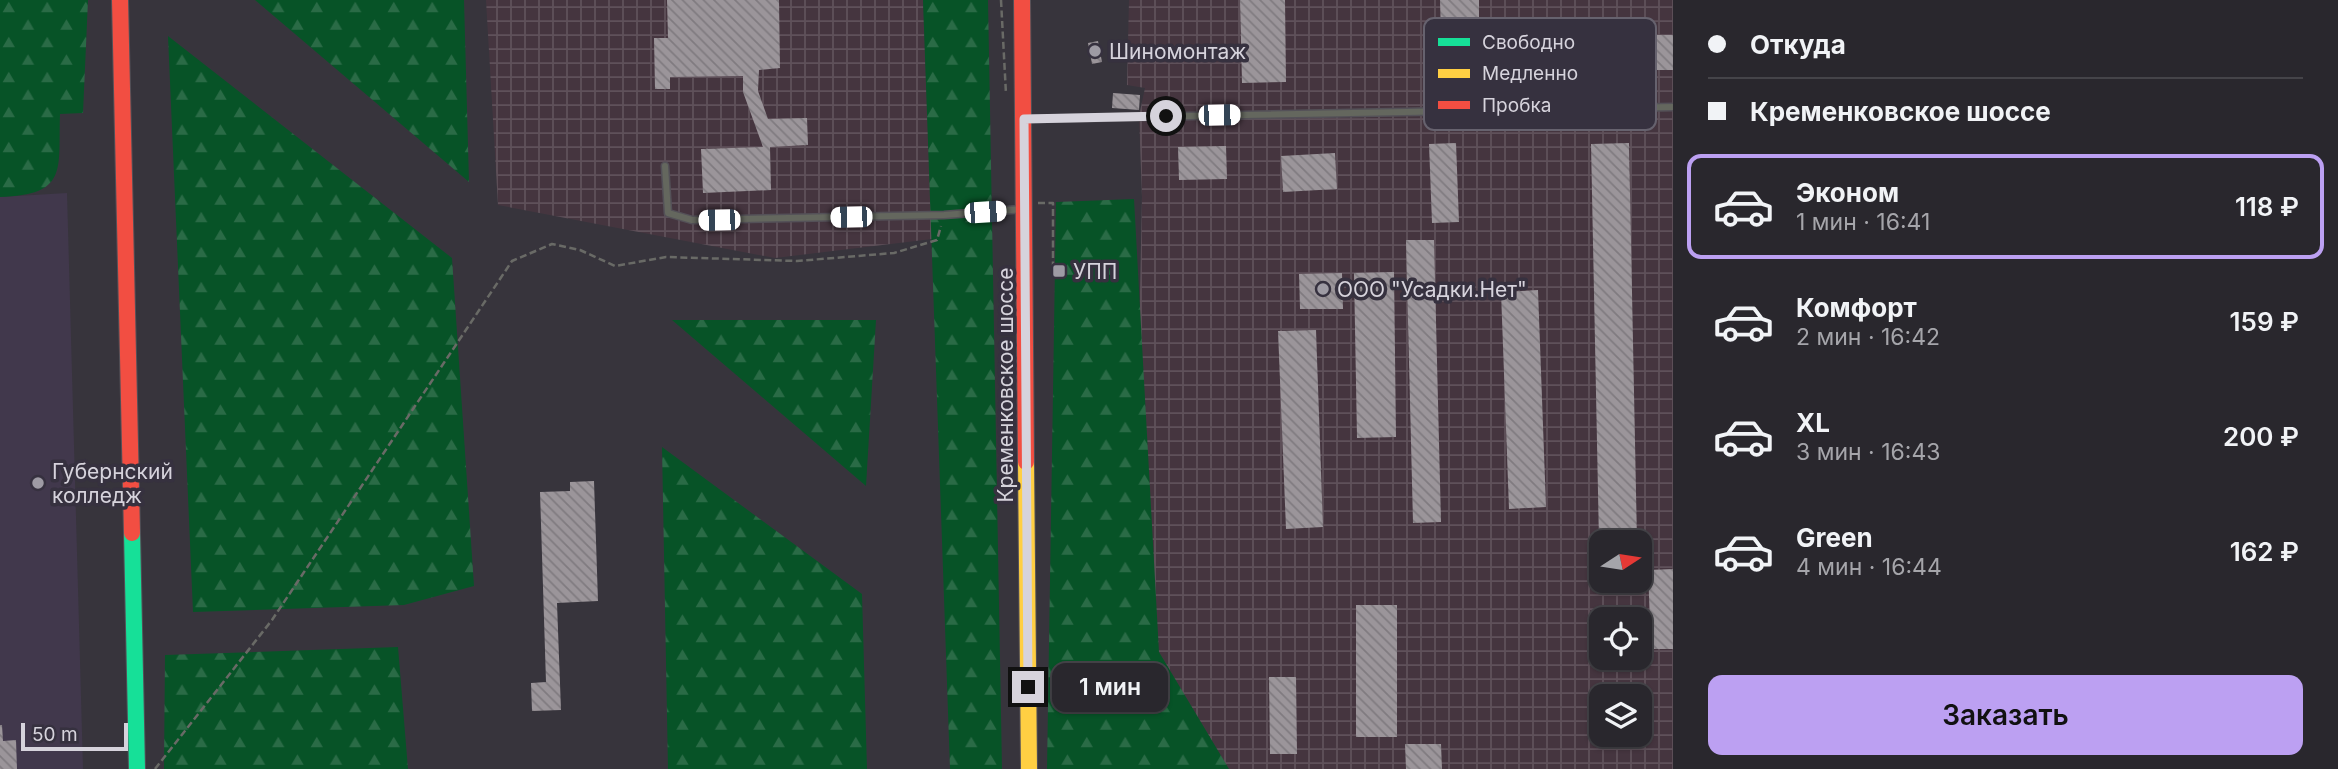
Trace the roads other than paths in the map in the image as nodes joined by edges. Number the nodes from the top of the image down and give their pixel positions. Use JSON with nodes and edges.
{"nodes":[{"id":1,"x":120,"y":0,"type":"edge"},
{"id":2,"x":1022,"y":0,"type":"edge"},
{"id":3,"x":1424,"y":112,"type":"edge"},
{"id":4,"x":1024,"y":119,"type":"junction"},
{"id":5,"x":665,"y":166,"type":"dead end"},
{"id":6,"x":1025,"y":205,"type":"junction"},
{"id":7,"x":137,"y":769,"type":"edge"},
{"id":8,"x":1029,"y":769,"type":"edge"}],
"edges":[{"from":1,"to":7,"type":"street"},
{"from":2,"to":4,"type":"street","name":"Кременковское шоссе"},
{"from":3,"to":4,"type":"lane"},
{"from":4,"to":6,"type":"street","name":"Кременковское шоссе"},
{"from":5,"to":6,"type":"lane"},
{"from":6,"to":8,"type":"street","name":"Кременковское шоссе"}]}
